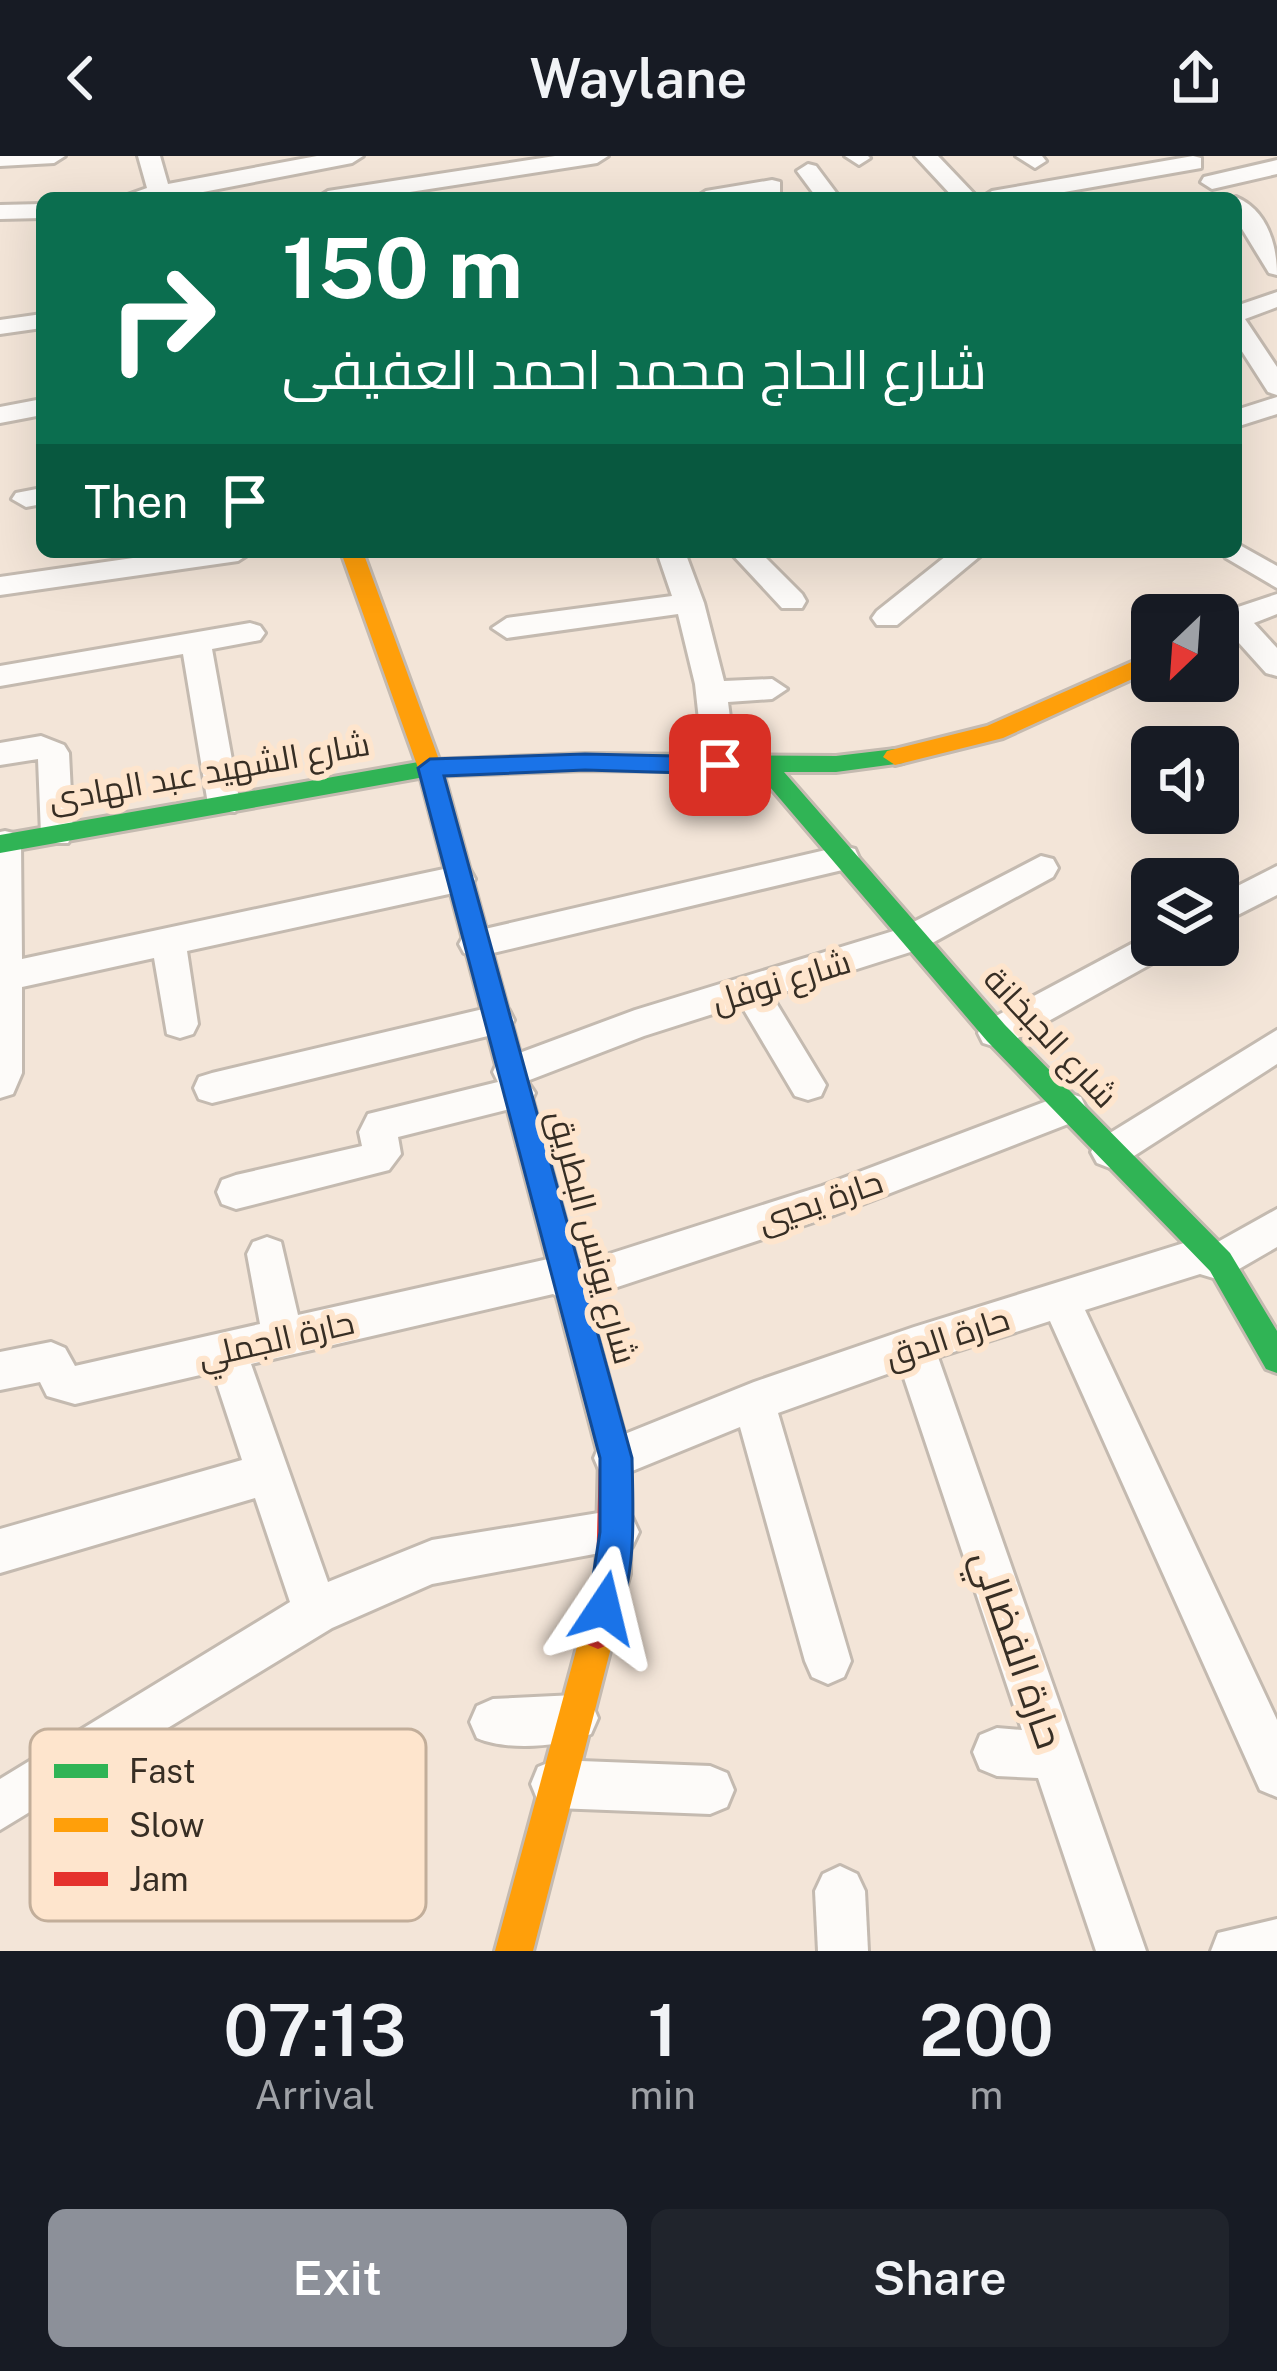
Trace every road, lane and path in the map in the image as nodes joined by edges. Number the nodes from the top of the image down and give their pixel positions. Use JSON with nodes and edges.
{"nodes":[{"id":1,"x":54,"y":156,"type":"edge"},
{"id":2,"x":149,"y":156,"type":"edge"},
{"id":3,"x":352,"y":156,"type":"edge"},
{"id":4,"x":597,"y":156,"type":"edge"},
{"id":5,"x":926,"y":156,"type":"edge"},
{"id":6,"x":0,"y":159,"type":"edge"},
{"id":7,"x":1188,"y":159,"type":"edge"},
{"id":8,"x":549,"y":160,"type":"edge"},
{"id":9,"x":265,"y":164,"type":"edge"},
{"id":10,"x":1277,"y":167,"type":"edge"},
{"id":11,"x":808,"y":171,"type":"dead end"},
{"id":12,"x":772,"y":187,"type":"dead end"},
{"id":13,"x":1221,"y":190,"type":"edge"},
{"id":14,"x":158,"y":192,"type":"edge"},
{"id":15,"x":169,"y":192,"type":"edge"},
{"id":16,"x":385,"y":192,"type":"edge"},
{"id":17,"x":742,"y":192,"type":"edge"},
{"id":18,"x":824,"y":192,"type":"edge"},
{"id":19,"x":961,"y":192,"type":"edge"},
{"id":20,"x":1022,"y":192,"type":"edge"},
{"id":21,"x":36,"y":211,"type":"edge"},
{"id":22,"x":0,"y":212,"type":"edge"},
{"id":23,"x":1252,"y":221,"type":"edge"},
{"id":24,"x":1277,"y":268,"type":"edge"},
{"id":25,"x":1277,"y":299,"type":"edge"},
{"id":26,"x":1242,"y":316,"type":"edge"},
{"id":27,"x":36,"y":322,"type":"edge"},
{"id":28,"x":0,"y":327,"type":"edge"},
{"id":29,"x":1242,"y":329,"type":"edge"},
{"id":30,"x":1277,"y":387,"type":"edge"},
{"id":31,"x":1277,"y":405,"type":"edge"},
{"id":32,"x":36,"y":408,"type":"edge"},
{"id":33,"x":0,"y":416,"type":"edge"},
{"id":34,"x":1242,"y":417,"type":"edge"},
{"id":35,"x":1242,"y":556,"type":"edge"},
{"id":36,"x":196,"y":558,"type":"edge"},
{"id":37,"x":354,"y":558,"type":"edge"},
{"id":38,"x":673,"y":558,"type":"edge"},
{"id":39,"x":750,"y":558,"type":"edge"},
{"id":40,"x":962,"y":558,"type":"edge"},
{"id":41,"x":1277,"y":579,"type":"edge"},
{"id":42,"x":0,"y":586,"type":"edge"},
{"id":43,"x":792,"y":601,"type":"dead end"},
{"id":44,"x":691,"y":603,"type":"junction"},
{"id":45,"x":1277,"y":603,"type":"edge"},
{"id":46,"x":887,"y":618,"type":"dead end"},
{"id":47,"x":1239,"y":618,"type":"edge"},
{"id":48,"x":507,"y":628,"type":"dead end"},
{"id":49,"x":250,"y":633,"type":"dead end"},
{"id":50,"x":1239,"y":635,"type":"edge"},
{"id":51,"x":196,"y":645,"type":"junction"},
{"id":52,"x":1277,"y":666,"type":"edge"},
{"id":53,"x":1131,"y":672,"type":"edge"},
{"id":54,"x":0,"y":676,"type":"edge"},
{"id":55,"x":772,"y":689,"type":"dead end"},
{"id":56,"x":712,"y":692,"type":"junction"},
{"id":57,"x":0,"y":754,"type":"edge"},
{"id":58,"x":720,"y":765,"type":"junction"},
{"id":59,"x":765,"y":766,"type":"junction"},
{"id":60,"x":430,"y":768,"type":"junction"},
{"id":61,"x":224,"y":804,"type":"junction"},
{"id":62,"x":57,"y":834,"type":"junction"},
{"id":63,"x":2,"y":844,"type":"edge"},
{"id":64,"x":843,"y":858,"type":"junction"},
{"id":65,"x":1041,"y":868,"type":"dead end"},
{"id":66,"x":458,"y":879,"type":"junction"},
{"id":67,"x":1277,"y":879,"type":"edge"},
{"id":68,"x":1239,"y":900,"type":"edge"},
{"id":69,"x":911,"y":939,"type":"junction"},
{"id":70,"x":169,"y":942,"type":"junction"},
{"id":71,"x":476,"y":944,"type":"junction"},
{"id":72,"x":1131,"y":959,"type":"edge"},
{"id":73,"x":4,"y":977,"type":"junction"},
{"id":74,"x":751,"y":992,"type":"junction"},
{"id":75,"x":496,"y":1020,"type":"junction"},
{"id":76,"x":180,"y":1024,"type":"dead end"},
{"id":77,"x":996,"y":1033,"type":"junction"},
{"id":78,"x":1277,"y":1045,"type":"edge"},
{"id":79,"x":0,"y":1083,"type":"edge"},
{"id":80,"x":514,"y":1083,"type":"junction"},
{"id":81,"x":808,"y":1085,"type":"dead end"},
{"id":82,"x":212,"y":1088,"type":"dead end"},
{"id":83,"x":1068,"y":1108,"type":"junction"},
{"id":84,"x":1110,"y":1152,"type":"junction"},
{"id":85,"x":236,"y":1192,"type":"dead end"},
{"id":86,"x":1277,"y":1226,"type":"edge"},
{"id":87,"x":267,"y":1254,"type":"dead end"},
{"id":88,"x":1220,"y":1262,"type":"junction"},
{"id":89,"x":567,"y":1279,"type":"junction"},
{"id":90,"x":1061,"y":1301,"type":"junction"},
{"id":91,"x":282,"y":1337,"type":"junction"},
{"id":92,"x":914,"y":1346,"type":"junction"},
{"id":93,"x":226,"y":1350,"type":"junction"},
{"id":94,"x":1277,"y":1359,"type":"edge"},
{"id":95,"x":0,"y":1370,"type":"edge"},
{"id":96,"x":754,"y":1402,"type":"junction"},
{"id":97,"x":616,"y":1458,"type":"junction"},
{"id":98,"x":268,"y":1473,"type":"junction"},
{"id":99,"x":617,"y":1532,"type":"junction"},
{"id":100,"x":0,"y":1551,"type":"edge"},
{"id":101,"x":316,"y":1612,"type":"junction"},
{"id":102,"x":828,"y":1660,"type":"dead end"},
{"id":103,"x":574,"y":1718,"type":"junction"},
{"id":104,"x":493,"y":1722,"type":"dead end"},
{"id":105,"x":125,"y":1729,"type":"edge"},
{"id":106,"x":997,"y":1752,"type":"dead end"},
{"id":107,"x":1055,"y":1756,"type":"junction"},
{"id":108,"x":1277,"y":1773,"type":"edge"},
{"id":109,"x":555,"y":1784,"type":"junction"},
{"id":110,"x":30,"y":1788,"type":"edge"},
{"id":111,"x":710,"y":1790,"type":"dead end"},
{"id":112,"x":0,"y":1806,"type":"edge"},
{"id":113,"x":840,"y":1891,"type":"dead end"},
{"id":114,"x":1277,"y":1944,"type":"edge"},
{"id":115,"x":514,"y":1951,"type":"edge"},
{"id":116,"x":843,"y":1951,"type":"edge"},
{"id":117,"x":1121,"y":1951,"type":"edge"},
{"id":118,"x":1236,"y":1951,"type":"edge"}],
"edges":[{"from":1,"to":6,"type":"street"},
{"from":2,"to":14,"type":"street"},
{"from":3,"to":9,"type":"street"},
{"from":4,"to":8,"type":"street"},
{"from":5,"to":19,"type":"street"},
{"from":7,"to":13,"type":"street"},
{"from":7,"to":20,"type":"street"},
{"from":8,"to":16,"type":"street"},
{"from":9,"to":15,"type":"street"},
{"from":10,"to":13,"type":"street"},
{"from":11,"to":18,"type":"street"},
{"from":12,"to":17,"type":"street"},
{"from":21,"to":22,"type":"street"},
{"from":23,"to":24,"type":"street"},
{"from":25,"to":26,"type":"street"},
{"from":27,"to":28,"type":"street"},
{"from":29,"to":30,"type":"street"},
{"from":31,"to":34,"type":"street"},
{"from":32,"to":33,"type":"street"},
{"from":35,"to":41,"type":"street"},
{"from":36,"to":42,"type":"street"},
{"from":37,"to":60,"type":"street","name":"شارع يونس البطريق"},
{"from":38,"to":44,"type":"street"},
{"from":39,"to":43,"type":"street"},
{"from":40,"to":46,"type":"street"},
{"from":44,"to":48,"type":"street"},
{"from":44,"to":56,"type":"street"},
{"from":45,"to":47,"type":"street"},
{"from":49,"to":51,"type":"street"},
{"from":50,"to":52,"type":"street"},
{"from":51,"to":54,"type":"street"},
{"from":51,"to":61,"type":"street"},
{"from":53,"to":59,"type":"street","name":"شارع الشهيد عبد الهادى"},
{"from":55,"to":56,"type":"street"},
{"from":56,"to":58,"type":"street"},
{"from":57,"to":62,"type":"street"},
{"from":58,"to":59,"type":"street","name":"شارع الشهيد عبد الهادى"},
{"from":58,"to":60,"type":"street","name":"شارع الشهيد عبد الهادى"},
{"from":59,"to":64,"type":"street","name":"شارع الجبخانة"},
{"from":60,"to":61,"type":"street","name":"شارع الشهيد عبد الهادى"},
{"from":60,"to":66,"type":"street","name":"شارع يونس البطريق"},
{"from":61,"to":62,"type":"street","name":"شارع الشهيد عبد الهادى"},
{"from":62,"to":63,"type":"street","name":"شارع الشهيد عبد الهادى"},
{"from":63,"to":73,"type":"street"},
{"from":64,"to":69,"type":"street","name":"شارع الجبخانة"},
{"from":64,"to":71,"type":"street"},
{"from":65,"to":69,"type":"street","name":"شارع نوفل"},
{"from":66,"to":70,"type":"street"},
{"from":66,"to":71,"type":"street","name":"شارع يونس البطريق"},
{"from":67,"to":68,"type":"street"},
{"from":69,"to":74,"type":"street","name":"شارع نوفل"},
{"from":69,"to":77,"type":"street","name":"شارع الجبخانة"},
{"from":70,"to":73,"type":"street"},
{"from":70,"to":76,"type":"street"},
{"from":71,"to":75,"type":"street","name":"شارع يونس البطريق"},
{"from":72,"to":77,"type":"street"},
{"from":73,"to":79,"type":"street"},
{"from":74,"to":80,"type":"street","name":"شارع نوفل"},
{"from":74,"to":81,"type":"street"},
{"from":75,"to":80,"type":"street","name":"شارع يونس البطريق"},
{"from":75,"to":82,"type":"street"},
{"from":77,"to":83,"type":"street","name":"شارع الجبخانة"},
{"from":78,"to":84,"type":"street"},
{"from":80,"to":85,"type":"street","name":"شارع نوفل"},
{"from":80,"to":89,"type":"street","name":"شارع يونس البطريق"},
{"from":83,"to":84,"type":"street","name":"شارع الجبخانة"},
{"from":83,"to":89,"type":"street","name":"حارة يحيي"},
{"from":84,"to":88,"type":"street","name":"شارع الجبخانة"},
{"from":86,"to":88,"type":"street","name":"حارة الدق"},
{"from":87,"to":91,"type":"street"},
{"from":88,"to":90,"type":"street","name":"حارة الدق"},
{"from":88,"to":94,"type":"street","name":"شارع الجبخانة"},
{"from":89,"to":91,"type":"street","name":"حارة الجملي"},
{"from":89,"to":97,"type":"street","name":"شارع يونس البطريق"},
{"from":90,"to":92,"type":"street","name":"حارة الدق"},
{"from":90,"to":108,"type":"street"},
{"from":91,"to":93,"type":"street","name":"حارة الجملي"},
{"from":92,"to":96,"type":"street","name":"حارة الدق"},
{"from":92,"to":107,"type":"street","name":"حارة الفضالي"},
{"from":93,"to":95,"type":"street","name":"حارة الجملي"},
{"from":93,"to":98,"type":"street"},
{"from":96,"to":97,"type":"street","name":"حارة الدق"},
{"from":96,"to":102,"type":"street"},
{"from":97,"to":99,"type":"street","name":"شارع يونس البطريق"},
{"from":98,"to":100,"type":"street"},
{"from":98,"to":101,"type":"street"},
{"from":99,"to":101,"type":"street"},
{"from":99,"to":103,"type":"street","name":"شارع يونس البطريق"},
{"from":101,"to":105,"type":"street"},
{"from":103,"to":104,"type":"street"},
{"from":103,"to":109,"type":"street","name":"شارع يونس البطريق"},
{"from":106,"to":107,"type":"street"},
{"from":107,"to":117,"type":"street","name":"حارة الفضالي"},
{"from":109,"to":111,"type":"street"},
{"from":109,"to":115,"type":"street","name":"شارع يونس البطريق"},
{"from":110,"to":112,"type":"street"},
{"from":113,"to":116,"type":"street"},
{"from":114,"to":118,"type":"street"}]}
